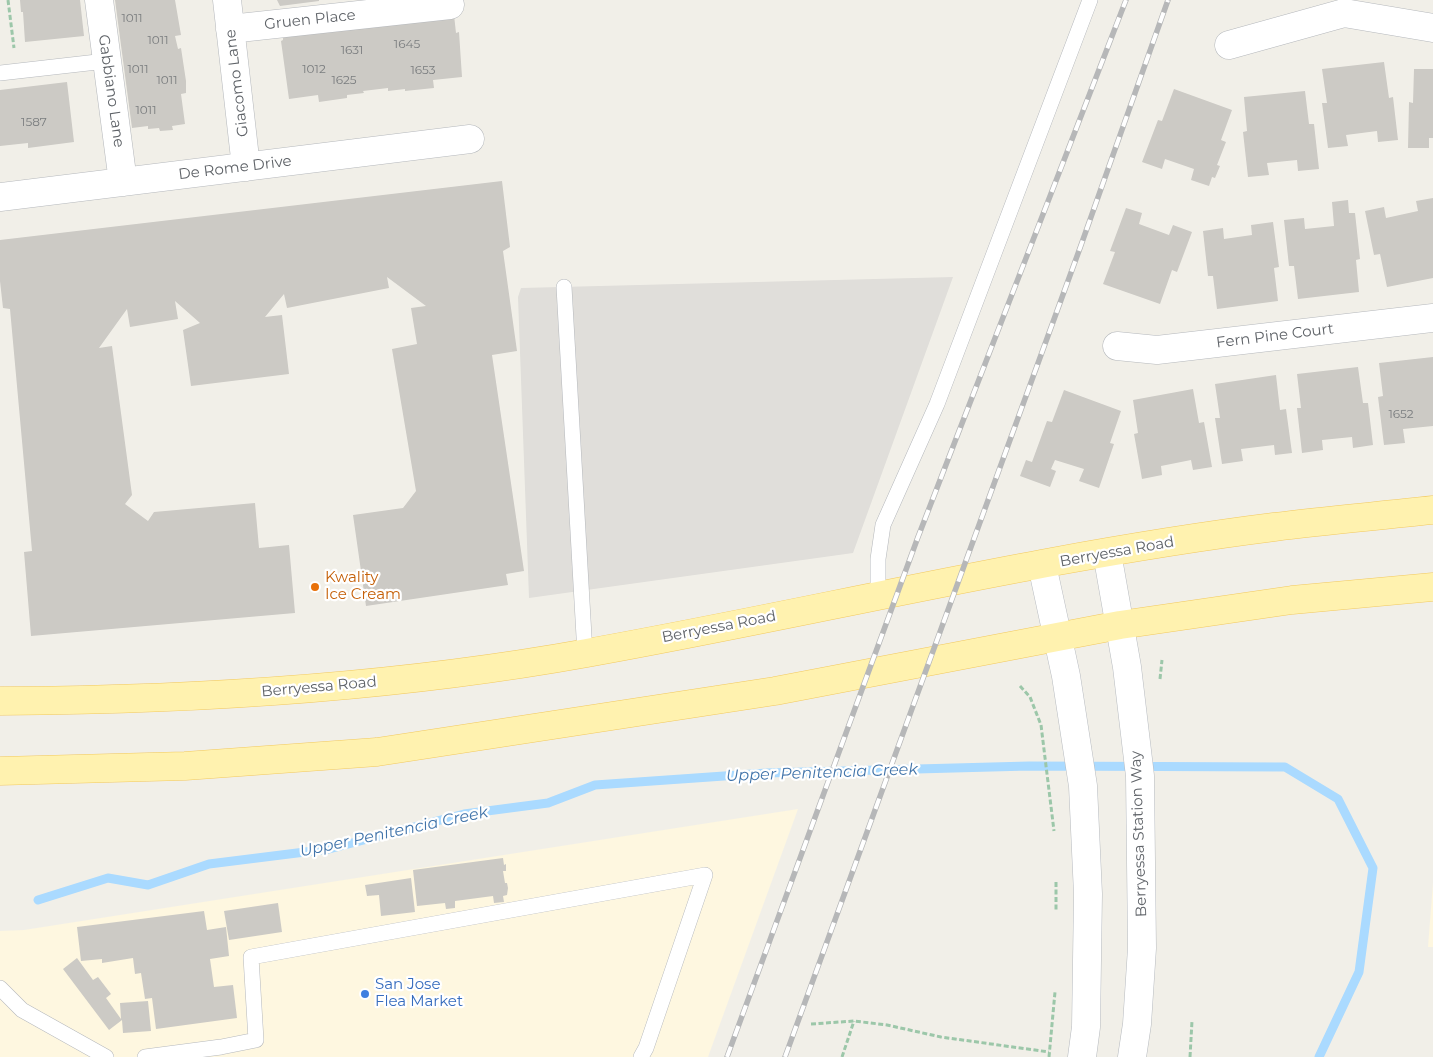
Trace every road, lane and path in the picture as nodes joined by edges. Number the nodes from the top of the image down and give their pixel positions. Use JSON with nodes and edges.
{"nodes":[{"id":1,"x":8,"y":0,"type":"edge"},
{"id":2,"x":99,"y":0,"type":"edge"},
{"id":3,"x":227,"y":0,"type":"edge"},
{"id":4,"x":1090,"y":0,"type":"edge"},
{"id":5,"x":450,"y":5,"type":"dead end"},
{"id":6,"x":1433,"y":28,"type":"edge"},
{"id":7,"x":230,"y":29,"type":"junction"},
{"id":8,"x":1229,"y":45,"type":"dead end"},
{"id":9,"x":106,"y":61,"type":"junction"},
{"id":10,"x":16,"y":71,"type":"junction"},
{"id":11,"x":0,"y":73,"type":"edge"},
{"id":12,"x":470,"y":139,"type":"dead end"},
{"id":13,"x":246,"y":167,"type":"junction"},
{"id":14,"x":123,"y":182,"type":"junction"},
{"id":15,"x":0,"y":197,"type":"edge"},
{"id":16,"x":564,"y":286,"type":"dead end"},
{"id":17,"x":1433,"y":318,"type":"edge"},
{"id":18,"x":1117,"y":346,"type":"dead end"},
{"id":19,"x":1433,"y":510,"type":"edge"},
{"id":20,"x":1107,"y":553,"type":"junction"},
{"id":21,"x":1042,"y":565,"type":"junction"},
{"id":22,"x":1433,"y":587,"type":"edge"},
{"id":23,"x":878,"y":596,"type":"junction"},
{"id":24,"x":1120,"y":625,"type":"junction"},
{"id":25,"x":1058,"y":637,"type":"junction"},
{"id":26,"x":585,"y":654,"type":"junction"},
{"id":27,"x":1020,"y":686,"type":"dead end"},
{"id":28,"x":0,"y":701,"type":"edge"},
{"id":29,"x":0,"y":771,"type":"edge"},
{"id":30,"x":1054,"y":838,"type":"dead end"},
{"id":31,"x":1056,"y":876,"type":"dead end"},
{"id":32,"x":1056,"y":915,"type":"dead end"},
{"id":33,"x":1056,"y":982,"type":"dead end"},
{"id":34,"x":0,"y":988,"type":"edge"},
{"id":35,"x":854,"y":1021,"type":"junction"},
{"id":36,"x":1192,"y":1021,"type":"dead end"},
{"id":37,"x":811,"y":1024,"type":"dead end"},
{"id":38,"x":222,"y":1052,"type":"edge"},
{"id":39,"x":1049,"y":1052,"type":"junction"},
{"id":40,"x":106,"y":1057,"type":"edge"},
{"id":41,"x":145,"y":1057,"type":"edge"},
{"id":42,"x":641,"y":1057,"type":"edge"},
{"id":43,"x":842,"y":1057,"type":"edge"},
{"id":44,"x":1048,"y":1057,"type":"edge"},
{"id":45,"x":1082,"y":1057,"type":"edge"},
{"id":46,"x":1132,"y":1057,"type":"edge"},
{"id":47,"x":1190,"y":1057,"type":"edge"}],
"edges":[{"from":1,"to":10,"type":"path"},
{"from":2,"to":9,"type":"street","name":"Gabbiano Lane"},
{"from":3,"to":7,"type":"street","name":"Giacomo Lane"},
{"from":4,"to":23,"type":"lane"},
{"from":5,"to":7,"type":"street","name":"Gruen Place"},
{"from":6,"to":8,"type":"street"},
{"from":7,"to":13,"type":"street","name":"Giacomo Lane"},
{"from":9,"to":10,"type":"lane"},
{"from":9,"to":14,"type":"street","name":"Gabbiano Lane"},
{"from":10,"to":11,"type":"lane"},
{"from":12,"to":13,"type":"street","name":"De Rome Drive"},
{"from":13,"to":14,"type":"street","name":"De Rome Drive"},
{"from":14,"to":15,"type":"street","name":"De Rome Drive"},
{"from":16,"to":26,"type":"lane"},
{"from":17,"to":18,"type":"street","name":"Fern Pine Court"},
{"from":19,"to":20,"type":"main road","name":"Berryessa Road"},
{"from":20,"to":21,"type":"main road","name":"Berryessa Road"},
{"from":20,"to":24,"type":"street","name":"Berryessa Station Way"},
{"from":21,"to":23,"type":"main road","name":"Berryessa Road"},
{"from":21,"to":25,"type":"street"},
{"from":22,"to":24,"type":"main road"},
{"from":23,"to":26,"type":"main road","name":"Berryessa Road"},
{"from":24,"to":25,"type":"main road"},
{"from":24,"to":46,"type":"street","name":"Berryessa Station Way"},
{"from":25,"to":29,"type":"main road"},
{"from":25,"to":45,"type":"street"},
{"from":26,"to":28,"type":"main road","name":"Berryessa Road"},
{"from":27,"to":30,"type":"path"},
{"from":31,"to":32,"type":"path"},
{"from":33,"to":39,"type":"path"},
{"from":34,"to":40,"type":"lane"},
{"from":35,"to":37,"type":"path"},
{"from":35,"to":39,"type":"path"},
{"from":35,"to":43,"type":"path"},
{"from":36,"to":47,"type":"path"},
{"from":38,"to":41,"type":"lane"},
{"from":38,"to":42,"type":"lane"},
{"from":39,"to":44,"type":"path"}]}
